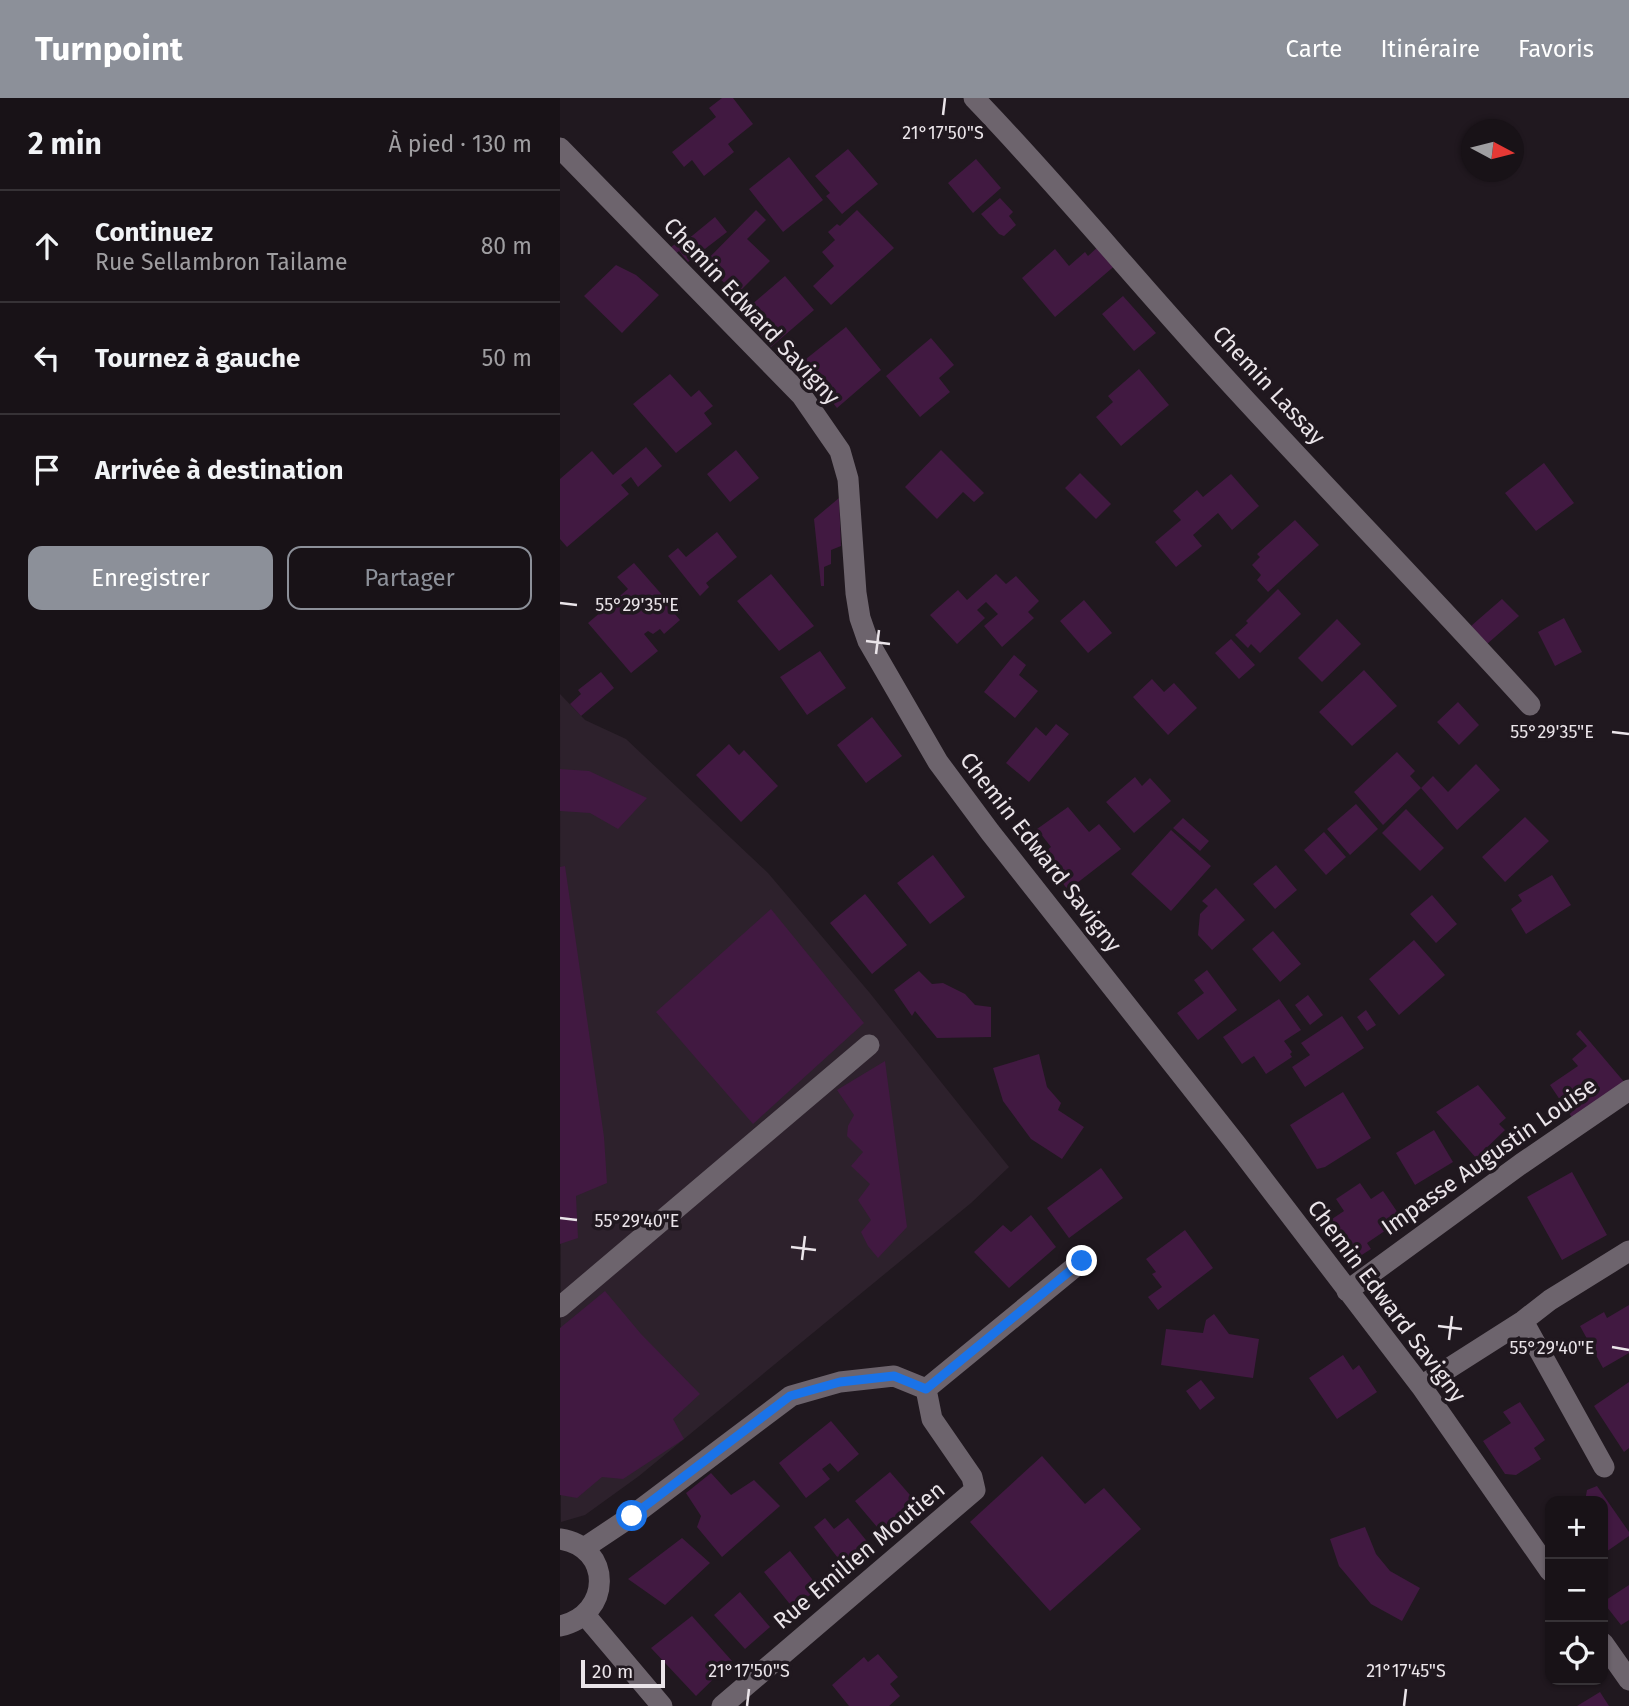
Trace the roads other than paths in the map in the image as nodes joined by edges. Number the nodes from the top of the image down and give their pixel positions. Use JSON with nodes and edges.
{"nodes":[{"id":1,"x":974,"y":98,"type":"edge"},
{"id":2,"x":560,"y":148,"type":"edge"},
{"id":3,"x":1530,"y":705,"type":"dead end"},
{"id":4,"x":869,"y":1045,"type":"dead end"},
{"id":5,"x":1629,"y":1090,"type":"edge"},
{"id":6,"x":1629,"y":1251,"type":"edge"},
{"id":7,"x":1082,"y":1261,"type":"dead end"},
{"id":8,"x":1347,"y":1291,"type":"junction"},
{"id":9,"x":560,"y":1307,"type":"edge"},
{"id":10,"x":1522,"y":1321,"type":"junction"},
{"id":11,"x":1421,"y":1386,"type":"junction"},
{"id":12,"x":926,"y":1389,"type":"junction"},
{"id":13,"x":1604,"y":1467,"type":"dead end"},
{"id":14,"x":560,"y":1539,"type":"edge"},
{"id":15,"x":584,"y":1548,"type":"junction"},
{"id":16,"x":1545,"y":1564,"type":"edge"},
{"id":17,"x":585,"y":1615,"type":"junction"},
{"id":18,"x":560,"y":1626,"type":"edge"},
{"id":19,"x":1608,"y":1648,"type":"edge"},
{"id":20,"x":1626,"y":1667,"type":"edge"},
{"id":21,"x":662,"y":1706,"type":"edge"},
{"id":22,"x":722,"y":1706,"type":"edge"}],
"edges":[{"from":1,"to":3,"type":"street","name":"Chemin Lassay"},
{"from":2,"to":8,"type":"street","name":"Chemin Edward Savigny"},
{"from":4,"to":9,"type":"street"},
{"from":5,"to":8,"type":"street","name":"Impasse Augustin Louise"},
{"from":6,"to":10,"type":"street"},
{"from":7,"to":12,"type":"street"},
{"from":8,"to":11,"type":"street","name":"Chemin Edward Savigny"},
{"from":10,"to":11,"type":"street"},
{"from":10,"to":13,"type":"street"},
{"from":11,"to":16,"type":"street","name":"Chemin Edward Savigny"},
{"from":12,"to":15,"type":"street"},
{"from":12,"to":22,"type":"street","name":"Rue Emilien Moutien"},
{"from":14,"to":15,"type":"street"},
{"from":15,"to":17,"type":"street"},
{"from":17,"to":18,"type":"street"},
{"from":17,"to":21,"type":"street"},
{"from":19,"to":20,"type":"street"}]}
